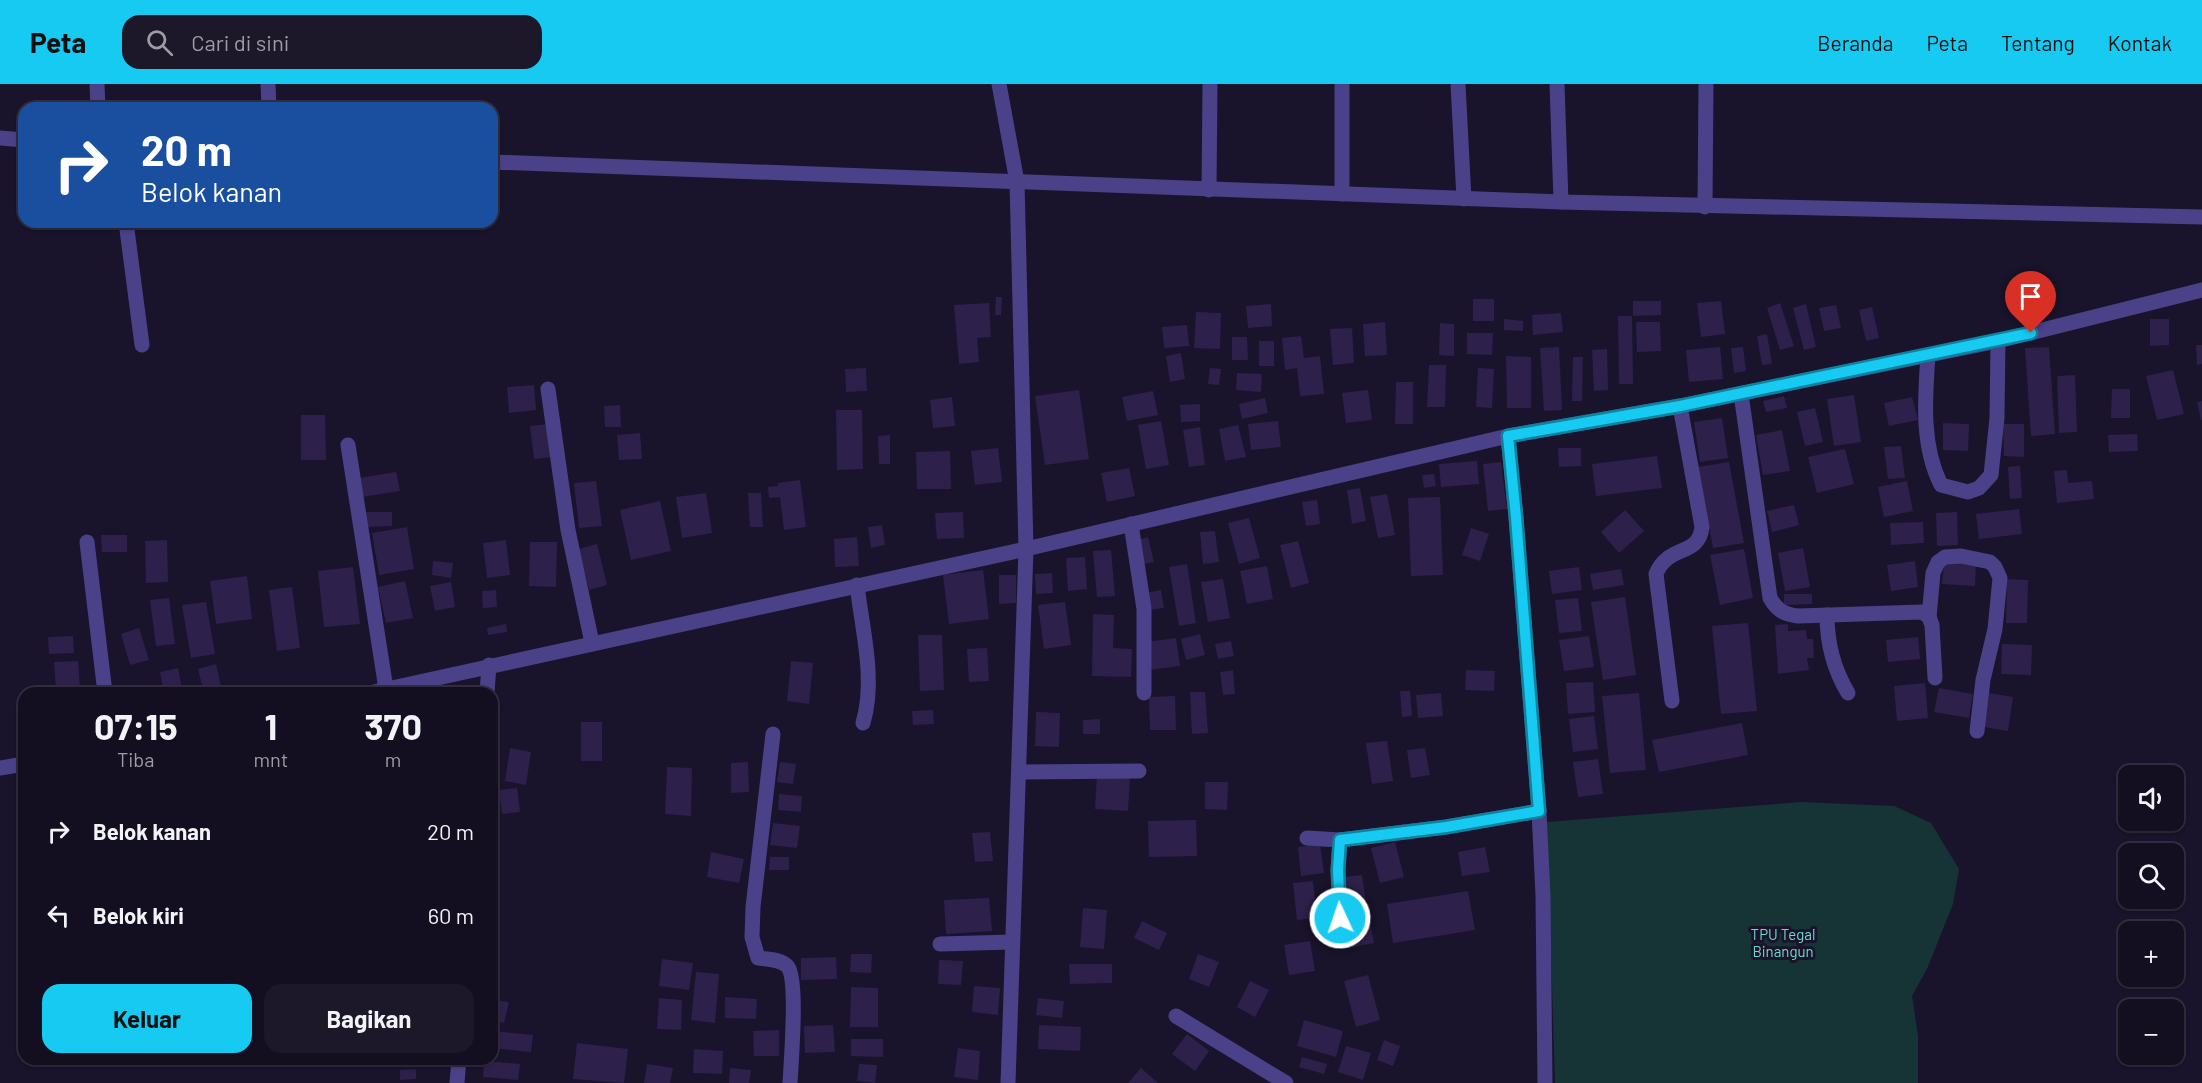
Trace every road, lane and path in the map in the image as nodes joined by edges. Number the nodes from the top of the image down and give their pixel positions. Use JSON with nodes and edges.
{"nodes":[{"id":1,"x":97,"y":84,"type":"edge"},
{"id":2,"x":268,"y":84,"type":"edge"},
{"id":3,"x":999,"y":84,"type":"edge"},
{"id":4,"x":1210,"y":84,"type":"edge"},
{"id":5,"x":1342,"y":84,"type":"edge"},
{"id":6,"x":1458,"y":84,"type":"edge"},
{"id":7,"x":1557,"y":84,"type":"edge"},
{"id":8,"x":1706,"y":84,"type":"edge"},
{"id":9,"x":98,"y":102,"type":"edge"},
{"id":10,"x":268,"y":102,"type":"edge"},
{"id":11,"x":0,"y":138,"type":"edge"},
{"id":12,"x":18,"y":140,"type":"edge"},
{"id":13,"x":498,"y":162,"type":"edge"},
{"id":14,"x":1017,"y":182,"type":"junction"},
{"id":15,"x":1209,"y":190,"type":"junction"},
{"id":16,"x":1342,"y":194,"type":"junction"},
{"id":17,"x":1464,"y":199,"type":"junction"},
{"id":18,"x":1561,"y":202,"type":"junction"},
{"id":19,"x":1706,"y":207,"type":"junction"},
{"id":20,"x":2202,"y":217,"type":"edge"},
{"id":21,"x":127,"y":228,"type":"edge"},
{"id":22,"x":2202,"y":290,"type":"edge"},
{"id":23,"x":1998,"y":341,"type":"junction"},
{"id":24,"x":142,"y":345,"type":"dead end"},
{"id":25,"x":1928,"y":355,"type":"junction"},
{"id":26,"x":548,"y":389,"type":"dead end"},
{"id":27,"x":1741,"y":394,"type":"junction"},
{"id":28,"x":1680,"y":406,"type":"junction"},
{"id":29,"x":1508,"y":436,"type":"junction"},
{"id":30,"x":348,"y":445,"type":"dead end"},
{"id":31,"x":1131,"y":524,"type":"junction"},
{"id":32,"x":87,"y":542,"type":"dead end"},
{"id":33,"x":1026,"y":549,"type":"junction"},
{"id":34,"x":857,"y":585,"type":"junction"},
{"id":35,"x":1827,"y":615,"type":"junction"},
{"id":36,"x":1929,"y":617,"type":"junction"},
{"id":37,"x":592,"y":643,"type":"junction"},
{"id":38,"x":489,"y":665,"type":"junction"},
{"id":39,"x":1935,"y":678,"type":"dead end"},
{"id":40,"x":104,"y":687,"type":"edge"},
{"id":41,"x":386,"y":687,"type":"edge"},
{"id":42,"x":395,"y":687,"type":"edge"},
{"id":43,"x":487,"y":687,"type":"edge"},
{"id":44,"x":1144,"y":693,"type":"dead end"},
{"id":45,"x":1848,"y":693,"type":"dead end"},
{"id":46,"x":1672,"y":701,"type":"dead end"},
{"id":47,"x":863,"y":723,"type":"dead end"},
{"id":48,"x":1977,"y":731,"type":"dead end"},
{"id":49,"x":774,"y":734,"type":"dead end"},
{"id":50,"x":18,"y":765,"type":"edge"},
{"id":51,"x":0,"y":768,"type":"edge"},
{"id":52,"x":1139,"y":771,"type":"dead end"},
{"id":53,"x":1020,"y":772,"type":"junction"},
{"id":54,"x":1539,"y":811,"type":"junction"},
{"id":55,"x":1307,"y":838,"type":"dead end"},
{"id":56,"x":1340,"y":840,"type":"junction"},
{"id":57,"x":1340,"y":918,"type":"dead end"},
{"id":58,"x":1012,"y":942,"type":"junction"},
{"id":59,"x":940,"y":944,"type":"dead end"},
{"id":60,"x":1176,"y":1016,"type":"dead end"},
{"id":61,"x":458,"y":1065,"type":"edge"},
{"id":62,"x":457,"y":1083,"type":"edge"},
{"id":63,"x":790,"y":1083,"type":"edge"},
{"id":64,"x":1008,"y":1083,"type":"edge"},
{"id":65,"x":1286,"y":1083,"type":"edge"},
{"id":66,"x":1545,"y":1083,"type":"edge"}],
"edges":[{"from":1,"to":9,"type":"street"},
{"from":2,"to":10,"type":"street"},
{"from":3,"to":14,"type":"street"},
{"from":4,"to":15,"type":"street"},
{"from":5,"to":16,"type":"street"},
{"from":6,"to":17,"type":"street"},
{"from":7,"to":18,"type":"street"},
{"from":8,"to":19,"type":"street"},
{"from":11,"to":12,"type":"street"},
{"from":13,"to":14,"type":"street"},
{"from":14,"to":15,"type":"street"},
{"from":14,"to":33,"type":"street"},
{"from":15,"to":16,"type":"street"},
{"from":16,"to":17,"type":"street"},
{"from":17,"to":18,"type":"street"},
{"from":18,"to":19,"type":"street"},
{"from":19,"to":20,"type":"street"},
{"from":21,"to":24,"type":"street"},
{"from":22,"to":23,"type":"street"},
{"from":23,"to":25,"type":"street"},
{"from":23,"to":25,"type":"street"},
{"from":25,"to":27,"type":"street"},
{"from":26,"to":37,"type":"street"},
{"from":27,"to":28,"type":"street"},
{"from":27,"to":35,"type":"street"},
{"from":28,"to":29,"type":"street"},
{"from":28,"to":46,"type":"street"},
{"from":29,"to":31,"type":"street"},
{"from":29,"to":54,"type":"street"},
{"from":30,"to":41,"type":"street"},
{"from":31,"to":33,"type":"street"},
{"from":31,"to":44,"type":"street"},
{"from":32,"to":40,"type":"street"},
{"from":33,"to":34,"type":"street"},
{"from":33,"to":53,"type":"street"},
{"from":34,"to":37,"type":"street"},
{"from":34,"to":47,"type":"street"},
{"from":35,"to":36,"type":"street"},
{"from":35,"to":45,"type":"street"},
{"from":36,"to":39,"type":"street"},
{"from":36,"to":48,"type":"street"},
{"from":37,"to":38,"type":"street"},
{"from":38,"to":42,"type":"street"},
{"from":38,"to":43,"type":"street"},
{"from":49,"to":63,"type":"street"},
{"from":50,"to":51,"type":"street"},
{"from":52,"to":53,"type":"street"},
{"from":53,"to":58,"type":"street"},
{"from":54,"to":56,"type":"street"},
{"from":54,"to":66,"type":"street"},
{"from":55,"to":56,"type":"street"},
{"from":56,"to":57,"type":"street"},
{"from":58,"to":59,"type":"street"},
{"from":58,"to":64,"type":"street"},
{"from":60,"to":65,"type":"street"},
{"from":61,"to":62,"type":"street"}]}
